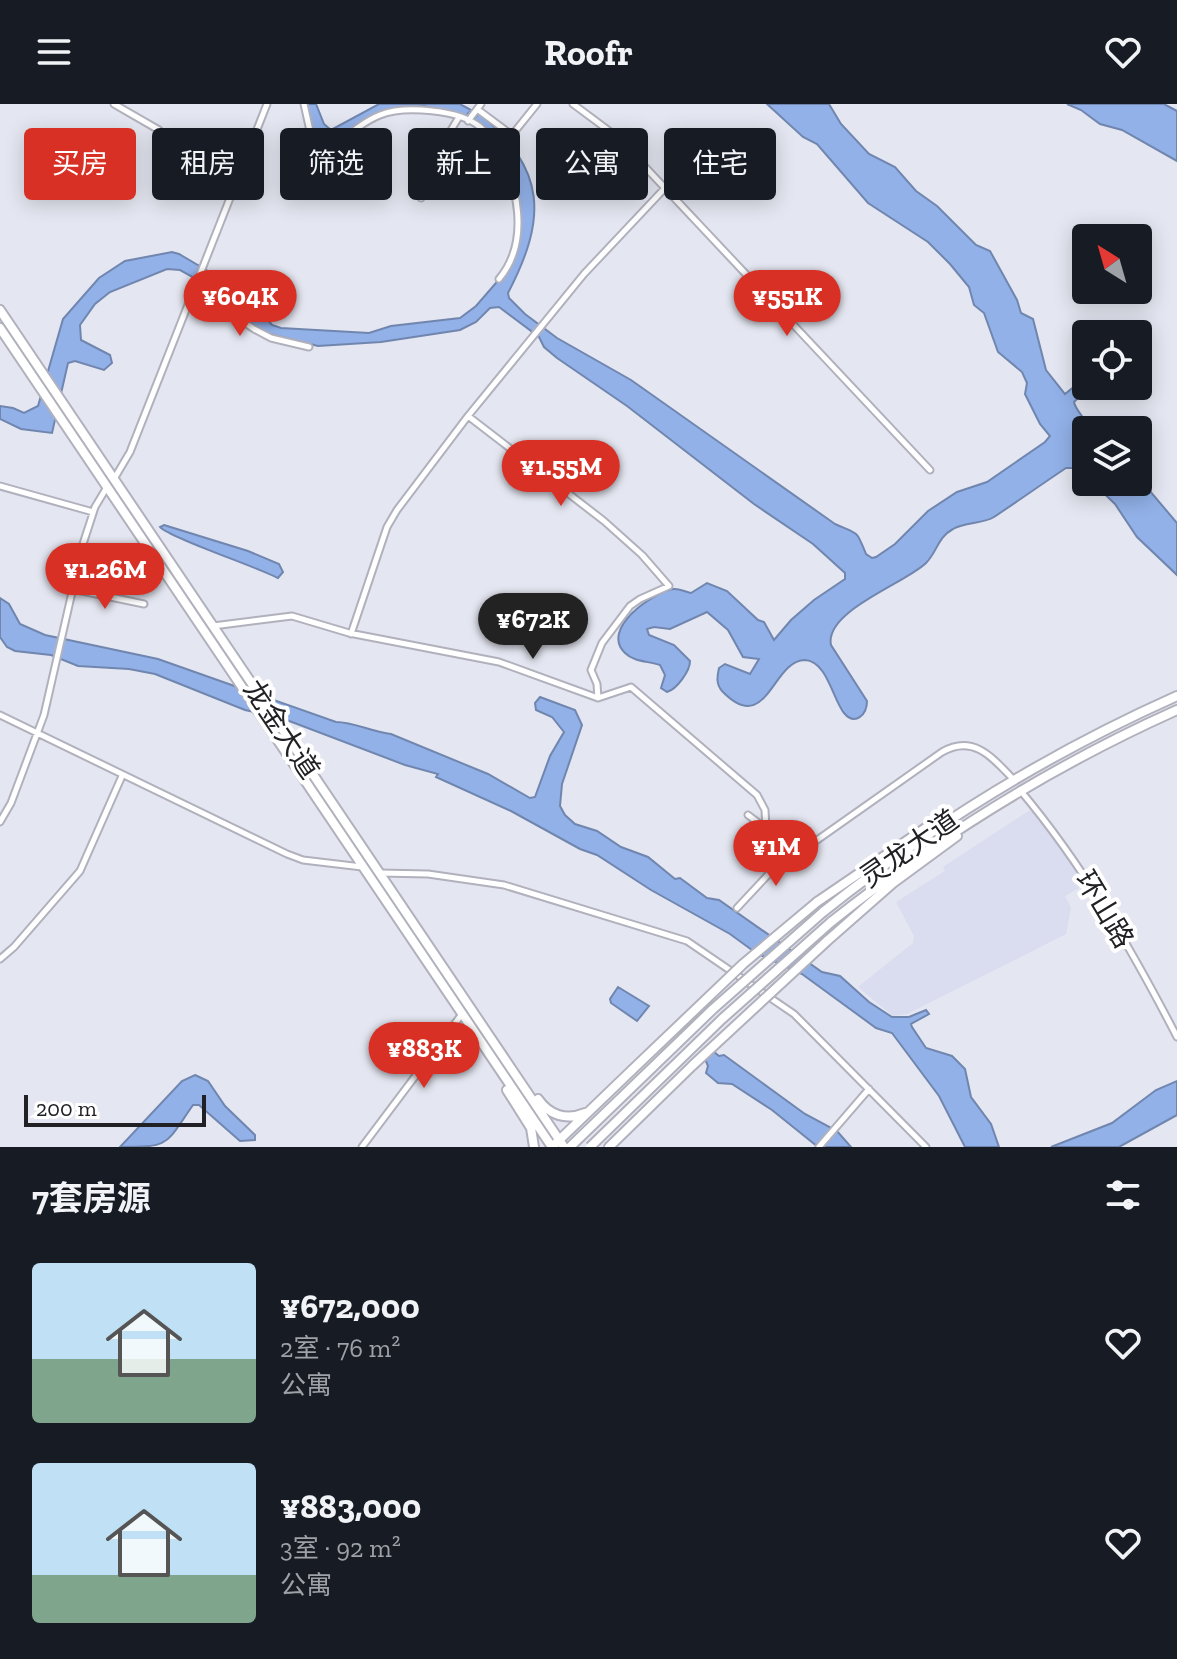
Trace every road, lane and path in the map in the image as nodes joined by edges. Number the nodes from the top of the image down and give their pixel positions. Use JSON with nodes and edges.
{"nodes":[{"id":1,"x":114,"y":104,"type":"edge"},
{"id":2,"x":267,"y":104,"type":"edge"},
{"id":3,"x":304,"y":104,"type":"edge"},
{"id":4,"x":537,"y":104,"type":"edge"},
{"id":5,"x":573,"y":104,"type":"edge"},
{"id":6,"x":479,"y":106,"type":"edge"},
{"id":7,"x":459,"y":117,"type":"junction"},
{"id":8,"x":468,"y":121,"type":"junction"},
{"id":9,"x":156,"y":128,"type":"edge"},
{"id":10,"x":452,"y":128,"type":"edge"},
{"id":11,"x":664,"y":187,"type":"edge"},
{"id":12,"x":664,"y":189,"type":"edge"},
{"id":13,"x":676,"y":200,"type":"edge"},
{"id":14,"x":499,"y":279,"type":"dead end"},
{"id":15,"x":197,"y":281,"type":"junction"},
{"id":16,"x":0,"y":310,"type":"edge"},
{"id":17,"x":0,"y":328,"type":"edge"},
{"id":18,"x":309,"y":347,"type":"dead end"},
{"id":19,"x":468,"y":416,"type":"junction"},
{"id":20,"x":930,"y":470,"type":"dead end"},
{"id":21,"x":114,"y":479,"type":"junction"},
{"id":22,"x":0,"y":486,"type":"edge"},
{"id":23,"x":107,"y":487,"type":"junction"},
{"id":24,"x":93,"y":512,"type":"junction"},
{"id":25,"x":72,"y":589,"type":"junction"},
{"id":26,"x":144,"y":604,"type":"dead end"},
{"id":27,"x":213,"y":626,"type":"junction"},
{"id":28,"x":351,"y":634,"type":"junction"},
{"id":29,"x":1177,"y":696,"type":"edge"},
{"id":30,"x":598,"y":698,"type":"junction"},
{"id":31,"x":1177,"y":710,"type":"edge"},
{"id":32,"x":0,"y":715,"type":"edge"},
{"id":33,"x":38,"y":733,"type":"junction"},
{"id":34,"x":122,"y":776,"type":"junction"},
{"id":35,"x":1013,"y":779,"type":"junction"},
{"id":36,"x":994,"y":790,"type":"junction"},
{"id":37,"x":1020,"y":790,"type":"junction"},
{"id":38,"x":990,"y":808,"type":"junction"},
{"id":39,"x":748,"y":815,"type":"dead end"},
{"id":40,"x":0,"y":822,"type":"edge"},
{"id":41,"x":766,"y":829,"type":"junction"},
{"id":42,"x":793,"y":848,"type":"junction"},
{"id":43,"x":363,"y":867,"type":"junction"},
{"id":44,"x":379,"y":873,"type":"junction"},
{"id":45,"x":737,"y":908,"type":"dead end"},
{"id":46,"x":0,"y":959,"type":"edge"},
{"id":47,"x":462,"y":1014,"type":"junction"},
{"id":48,"x":1177,"y":1037,"type":"edge"},
{"id":49,"x":495,"y":1045,"type":"junction"},
{"id":50,"x":489,"y":1054,"type":"junction"},
{"id":51,"x":869,"y":1089,"type":"junction"},
{"id":52,"x":592,"y":1108,"type":"junction"},
{"id":53,"x":562,"y":1143,"type":"edge"},
{"id":54,"x":611,"y":1145,"type":"edge"},
{"id":55,"x":362,"y":1147,"type":"edge"},
{"id":56,"x":534,"y":1147,"type":"edge"},
{"id":57,"x":552,"y":1147,"type":"edge"},
{"id":58,"x":570,"y":1147,"type":"edge"},
{"id":59,"x":590,"y":1147,"type":"edge"},
{"id":60,"x":819,"y":1147,"type":"edge"},
{"id":61,"x":926,"y":1147,"type":"edge"}],
"edges":[{"from":1,"to":9,"type":"street"},
{"from":2,"to":15,"type":"street"},
{"from":3,"to":7,"type":"street"},
{"from":4,"to":6,"type":"street"},
{"from":5,"to":11,"type":"street"},
{"from":6,"to":8,"type":"street"},
{"from":7,"to":8,"type":"street"},
{"from":7,"to":10,"type":"street"},
{"from":8,"to":14,"type":"street"},
{"from":12,"to":19,"type":"street"},
{"from":13,"to":20,"type":"street"},
{"from":15,"to":18,"type":"street"},
{"from":15,"to":21,"type":"street"},
{"from":16,"to":21,"type":"main road","name":"龙金大道"},
{"from":17,"to":23,"type":"main road","name":"龙金大道"},
{"from":19,"to":28,"type":"street"},
{"from":19,"to":30,"type":"street"},
{"from":21,"to":27,"type":"main road","name":"龙金大道"},
{"from":22,"to":24,"type":"street"},
{"from":23,"to":24,"type":"street"},
{"from":23,"to":43,"type":"main road","name":"龙金大道"},
{"from":24,"to":25,"type":"street"},
{"from":25,"to":26,"type":"street"},
{"from":25,"to":33,"type":"street"},
{"from":27,"to":28,"type":"street"},
{"from":27,"to":44,"type":"main road","name":"龙金大道"},
{"from":28,"to":30,"type":"street"},
{"from":29,"to":35,"type":"main road","name":"灵龙大道"},
{"from":30,"to":41,"type":"street"},
{"from":31,"to":37,"type":"main road","name":"灵龙大道"},
{"from":32,"to":33,"type":"street"},
{"from":33,"to":34,"type":"street"},
{"from":33,"to":40,"type":"street"},
{"from":34,"to":43,"type":"street"},
{"from":34,"to":46,"type":"street"},
{"from":35,"to":36,"type":"main road","name":"灵龙大道"},
{"from":35,"to":42,"type":"street"},
{"from":36,"to":52,"type":"main road","bridge":true},
{"from":36,"to":58,"type":"main road","name":"灵龙大道","bridge":true},
{"from":37,"to":38,"type":"main road","name":"灵龙大道"},
{"from":37,"to":48,"type":"street","name":"环山路"},
{"from":38,"to":54,"type":"main road","bridge":true},
{"from":38,"to":59,"type":"main road","name":"灵龙大道","bridge":true},
{"from":39,"to":41,"type":"street"},
{"from":41,"to":42,"type":"street"},
{"from":42,"to":45,"type":"street"},
{"from":43,"to":47,"type":"main road","name":"龙金大道"},
{"from":44,"to":49,"type":"main road","name":"龙金大道"},
{"from":44,"to":51,"type":"street"},
{"from":47,"to":50,"type":"main road","name":"龙金大道"},
{"from":47,"to":55,"type":"street"},
{"from":49,"to":52,"type":"main road"},
{"from":49,"to":53,"type":"main road","name":"龙金大道"},
{"from":50,"to":56,"type":"main road"},
{"from":50,"to":57,"type":"main road","name":"龙金大道"},
{"from":51,"to":60,"type":"street"},
{"from":51,"to":61,"type":"street"},
{"from":52,"to":53,"type":"main road"},
{"from":53,"to":57,"type":"main road"}]}
